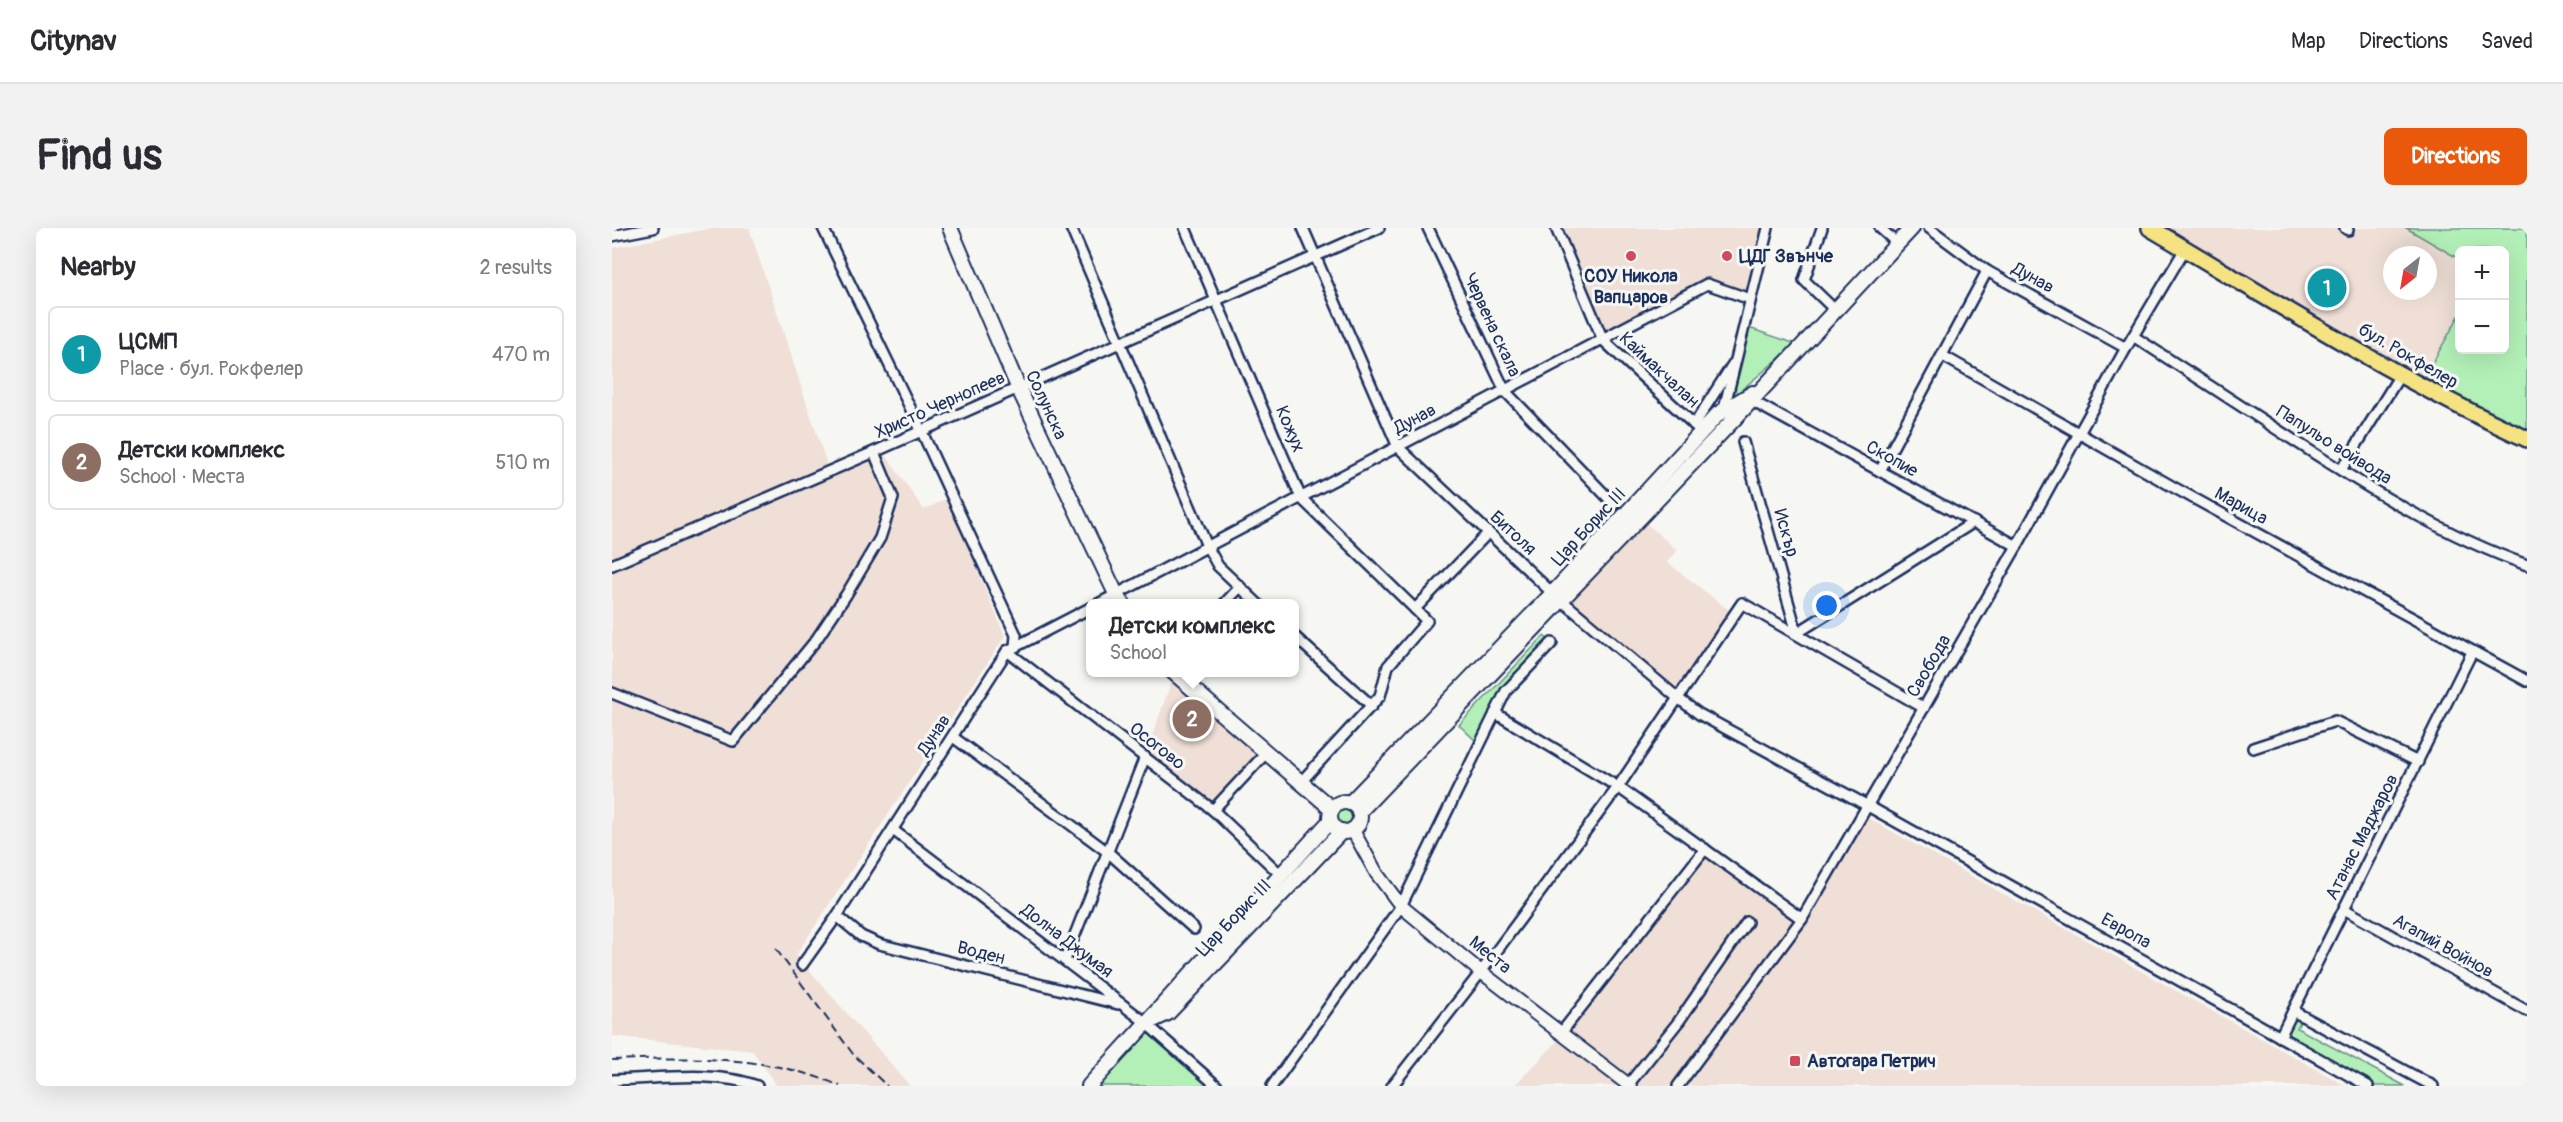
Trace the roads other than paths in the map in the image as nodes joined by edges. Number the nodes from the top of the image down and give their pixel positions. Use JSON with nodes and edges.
{"nodes":[{"id":1,"x":653,"y":228,"type":"edge"},
{"id":2,"x":823,"y":228,"type":"edge"},
{"id":3,"x":950,"y":228,"type":"edge"},
{"id":4,"x":1071,"y":228,"type":"edge"},
{"id":5,"x":1185,"y":228,"type":"edge"},
{"id":6,"x":1303,"y":228,"type":"edge"},
{"id":7,"x":1378,"y":228,"type":"edge"},
{"id":8,"x":1428,"y":228,"type":"edge"},
{"id":9,"x":1556,"y":228,"type":"edge"},
{"id":10,"x":1768,"y":228,"type":"edge"},
{"id":11,"x":1822,"y":228,"type":"edge"},
{"id":12,"x":1880,"y":228,"type":"edge"},
{"id":13,"x":1912,"y":228,"type":"edge"},
{"id":14,"x":1929,"y":228,"type":"edge"},
{"id":15,"x":2150,"y":228,"type":"edge"},
{"id":16,"x":612,"y":236,"type":"edge"},
{"id":17,"x":1898,"y":244,"type":"junction"},
{"id":18,"x":2185,"y":249,"type":"junction"},
{"id":19,"x":1315,"y":256,"type":"junction"},
{"id":20,"x":1987,"y":271,"type":"junction"},
{"id":21,"x":1750,"y":299,"type":"junction"},
{"id":22,"x":1215,"y":300,"type":"junction"},
{"id":23,"x":1836,"y":311,"type":"junction"},
{"id":24,"x":2133,"y":336,"type":"junction"},
{"id":25,"x":1603,"y":340,"type":"junction"},
{"id":26,"x":1121,"y":342,"type":"junction"},
{"id":27,"x":2126,"y":348,"type":"junction"},
{"id":28,"x":1942,"y":356,"type":"junction"},
{"id":29,"x":1737,"y":357,"type":"junction"},
{"id":30,"x":2400,"y":375,"type":"junction"},
{"id":31,"x":1766,"y":386,"type":"junction"},
{"id":32,"x":1018,"y":387,"type":"junction"},
{"id":33,"x":1505,"y":391,"type":"junction"},
{"id":34,"x":1752,"y":401,"type":"junction"},
{"id":35,"x":1721,"y":412,"type":"junction"},
{"id":36,"x":1729,"y":425,"type":"junction"},
{"id":37,"x":1698,"y":429,"type":"junction"},
{"id":38,"x":921,"y":430,"type":"junction"},
{"id":39,"x":2079,"y":432,"type":"junction"},
{"id":40,"x":2527,"y":439,"type":"edge"},
{"id":41,"x":1743,"y":442,"type":"dead end"},
{"id":42,"x":1398,"y":447,"type":"junction"},
{"id":43,"x":874,"y":452,"type":"junction"},
{"id":44,"x":2341,"y":470,"type":"junction"},
{"id":45,"x":1880,"y":471,"type":"junction"},
{"id":46,"x":1301,"y":498,"type":"junction"},
{"id":47,"x":1614,"y":504,"type":"dead end"},
{"id":48,"x":1974,"y":522,"type":"junction"},
{"id":49,"x":1488,"y":532,"type":"junction"},
{"id":50,"x":1207,"y":546,"type":"junction"},
{"id":51,"x":2017,"y":546,"type":"junction"},
{"id":52,"x":612,"y":566,"type":"edge"},
{"id":53,"x":2527,"y":566,"type":"edge"},
{"id":54,"x":1240,"y":587,"type":"junction"},
{"id":55,"x":1557,"y":596,"type":"junction"},
{"id":56,"x":1119,"y":599,"type":"edge"},
{"id":57,"x":1228,"y":599,"type":"edge"},
{"id":58,"x":1254,"y":599,"type":"edge"},
{"id":59,"x":1415,"y":609,"type":"junction"},
{"id":60,"x":1086,"y":610,"type":"edge"},
{"id":61,"x":1797,"y":633,"type":"junction"},
{"id":62,"x":1299,"y":640,"type":"edge"},
{"id":63,"x":1552,"y":643,"type":"dead end"},
{"id":64,"x":1011,"y":649,"type":"junction"},
{"id":65,"x":2472,"y":652,"type":"junction"},
{"id":66,"x":1179,"y":677,"type":"edge"},
{"id":67,"x":2527,"y":681,"type":"edge"},
{"id":68,"x":612,"y":693,"type":"edge"},
{"id":69,"x":1679,"y":699,"type":"junction"},
{"id":70,"x":1372,"y":706,"type":"junction"},
{"id":71,"x":1924,"y":708,"type":"junction"},
{"id":72,"x":1495,"y":713,"type":"junction"},
{"id":73,"x":952,"y":737,"type":"junction"},
{"id":74,"x":2253,"y":748,"type":"dead end"},
{"id":75,"x":1266,"y":753,"type":"junction"},
{"id":76,"x":1145,"y":757,"type":"junction"},
{"id":77,"x":2418,"y":762,"type":"junction"},
{"id":78,"x":1300,"y":783,"type":"junction"},
{"id":79,"x":1618,"y":787,"type":"junction"},
{"id":80,"x":1868,"y":806,"type":"junction"},
{"id":81,"x":1354,"y":807,"type":"junction"},
{"id":82,"x":1214,"y":810,"type":"junction"},
{"id":83,"x":1331,"y":815,"type":"junction"},
{"id":84,"x":892,"y":830,"type":"junction"},
{"id":85,"x":1347,"y":830,"type":"junction"},
{"id":86,"x":1705,"y":849,"type":"junction"},
{"id":87,"x":1109,"y":853,"type":"junction"},
{"id":88,"x":1280,"y":874,"type":"junction"},
{"id":89,"x":1401,"y":906,"type":"junction"},
{"id":90,"x":2344,"y":909,"type":"junction"},
{"id":91,"x":837,"y":916,"type":"junction"},
{"id":92,"x":1802,"y":919,"type":"junction"},
{"id":93,"x":1747,"y":922,"type":"dead end"},
{"id":94,"x":1194,"y":929,"type":"dead end"},
{"id":95,"x":1065,"y":960,"type":"junction"},
{"id":96,"x":802,"y":965,"type":"dead end"},
{"id":97,"x":1481,"y":972,"type":"junction"},
{"id":98,"x":1124,"y":1005,"type":"junction"},
{"id":99,"x":2293,"y":1011,"type":"junction"},
{"id":100,"x":2527,"y":1011,"type":"edge"},
{"id":101,"x":1147,"y":1023,"type":"junction"},
{"id":102,"x":1561,"y":1033,"type":"junction"},
{"id":103,"x":2280,"y":1037,"type":"junction"},
{"id":104,"x":612,"y":1080,"type":"edge"},
{"id":105,"x":1629,"y":1085,"type":"edge"},
{"id":106,"x":757,"y":1086,"type":"edge"},
{"id":107,"x":1089,"y":1086,"type":"edge"},
{"id":108,"x":1217,"y":1086,"type":"edge"},
{"id":109,"x":1272,"y":1086,"type":"edge"},
{"id":110,"x":1392,"y":1086,"type":"edge"},
{"id":111,"x":1678,"y":1086,"type":"edge"},
{"id":112,"x":2368,"y":1086,"type":"edge"},
{"id":113,"x":2433,"y":1086,"type":"edge"}],
"edges":[{"from":1,"to":16,"type":"street"},
{"from":2,"to":38,"type":"street"},
{"from":3,"to":32,"type":"main road","name":"Солунска"},
{"from":4,"to":26,"type":"street"},
{"from":5,"to":22,"type":"street","name":"Кожух"},
{"from":6,"to":19,"type":"street","name":"Битоля"},
{"from":7,"to":19,"type":"street","name":"Христо Чернопеев"},
{"from":8,"to":33,"type":"street","name":"Червена скала"},
{"from":9,"to":25,"type":"street","name":"Каймакчалан"},
{"from":10,"to":21,"type":"street","name":"Цар Борис III"},
{"from":11,"to":23,"type":"street"},
{"from":12,"to":17,"type":"street"},
{"from":13,"to":17,"type":"main road","name":"Цар Борис III"},
{"from":14,"to":20,"type":"street","name":"Дунав"},
{"from":15,"to":18,"type":"main road","name":"бул. Рокфелер"},
{"from":17,"to":23,"type":"main road","name":"Цар Борис III"},
{"from":18,"to":24,"type":"street","name":"Свобода"},
{"from":18,"to":30,"type":"main road","name":"бул. Рокфелер"},
{"from":19,"to":22,"type":"street","name":"Христо Чернопеев"},
{"from":19,"to":42,"type":"street","name":"Битоля"},
{"from":20,"to":27,"type":"street","name":"Дунав"},
{"from":20,"to":28,"type":"street"},
{"from":21,"to":25,"type":"street","name":"Дунав"},
{"from":21,"to":29,"type":"street","name":"Цар Борис III"},
{"from":22,"to":26,"type":"street","name":"Христо Чернопеев"},
{"from":22,"to":46,"type":"street","name":"Кожух"},
{"from":23,"to":31,"type":"main road","name":"Цар Борис III"},
{"from":24,"to":27,"type":"street","name":"Свобода"},
{"from":24,"to":44,"type":"street","name":"Папульо войвода"},
{"from":25,"to":33,"type":"street","name":"Дунав"},
{"from":25,"to":37,"type":"street","name":"Каймакчалан"},
{"from":26,"to":32,"type":"street","name":"Христо Чернопеев"},
{"from":26,"to":50,"type":"street"},
{"from":27,"to":39,"type":"street","name":"Свобода"},
{"from":28,"to":39,"type":"street","name":"Марица"},
{"from":28,"to":45,"type":"street"},
{"from":29,"to":35,"type":"street","name":"Цар Борис III"},
{"from":29,"to":37,"type":"street"},
{"from":30,"to":40,"type":"main road","name":"бул. Рокфелер"},
{"from":30,"to":44,"type":"street"},
{"from":31,"to":34,"type":"main road","name":"Цар Борис III"},
{"from":31,"to":35,"type":"main road"},
{"from":32,"to":38,"type":"street","name":"Христо Чернопеев"},
{"from":32,"to":56,"type":"main road","name":"Солунска"},
{"from":33,"to":42,"type":"street","name":"Дунав"},
{"from":33,"to":47,"type":"street","name":"Червена скала"},
{"from":34,"to":36,"type":"main road","name":"Цар Борис III"},
{"from":34,"to":45,"type":"street","name":"Скопие"},
{"from":35,"to":36,"type":"main road"},
{"from":35,"to":37,"type":"main road","name":"Цар Борис III"},
{"from":36,"to":55,"type":"main road","name":"Цар Борис III"},
{"from":37,"to":55,"type":"main road","name":"Цар Борис III"},
{"from":38,"to":43,"type":"street","name":"Христо Чернопеев"},
{"from":38,"to":64,"type":"street"},
{"from":39,"to":51,"type":"street","name":"Свобода"},
{"from":39,"to":65,"type":"street","name":"Марица"},
{"from":41,"to":61,"type":"street","name":"Искър"},
{"from":42,"to":46,"type":"street","name":"Дунав"},
{"from":42,"to":49,"type":"street","name":"Битоля"},
{"from":43,"to":52,"type":"street","name":"Христо Чернопеев"},
{"from":43,"to":68,"type":"street"},
{"from":44,"to":53,"type":"street","name":"Папульо войвода"},
{"from":45,"to":48,"type":"street","name":"Скопие"},
{"from":46,"to":50,"type":"street","name":"Дунав"},
{"from":46,"to":59,"type":"street","name":"Кожух"},
{"from":48,"to":51,"type":"street","name":"Скопие"},
{"from":48,"to":61,"type":"street"},
{"from":49,"to":55,"type":"street","name":"Битоля"},
{"from":49,"to":59,"type":"street"},
{"from":50,"to":54,"type":"street"},
{"from":50,"to":56,"type":"street","name":"Дунав"},
{"from":51,"to":71,"type":"street","name":"Свобода"},
{"from":54,"to":57,"type":"street"},
{"from":54,"to":58,"type":"street"},
{"from":55,"to":69,"type":"street","name":"Битоля"},
{"from":55,"to":81,"type":"main road","name":"Цар Борис III"},
{"from":59,"to":70,"type":"street"},
{"from":60,"to":64,"type":"street","name":"Дунав"},
{"from":61,"to":69,"type":"street"},
{"from":61,"to":71,"type":"street"},
{"from":62,"to":70,"type":"street"},
{"from":63,"to":72,"type":"street"},
{"from":64,"to":73,"type":"street","name":"Дунав"},
{"from":64,"to":76,"type":"street","name":"Осогово"},
{"from":65,"to":67,"type":"street","name":"Марица"},
{"from":65,"to":77,"type":"street","name":"Атанас Маджаров"},
{"from":66,"to":75,"type":"main road"},
{"from":69,"to":79,"type":"street"},
{"from":69,"to":80,"type":"street","name":"Битоля"},
{"from":70,"to":78,"type":"street"},
{"from":71,"to":80,"type":"street","name":"Свобода"},
{"from":72,"to":79,"type":"street"},
{"from":72,"to":89,"type":"street"},
{"from":73,"to":84,"type":"street","name":"Дунав"},
{"from":73,"to":87,"type":"street"},
{"from":74,"to":77,"type":"street"},
{"from":75,"to":78,"type":"main road"},
{"from":75,"to":82,"type":"street"},
{"from":76,"to":82,"type":"street","name":"Осогово"},
{"from":76,"to":87,"type":"street"},
{"from":77,"to":90,"type":"street","name":"Атанас Маджаров"},
{"from":78,"to":83,"type":"main road"},
{"from":79,"to":86,"type":"street"},
{"from":79,"to":97,"type":"street"},
{"from":80,"to":92,"type":"street","name":"Свобода"},
{"from":80,"to":103,"type":"street","name":"Европа"},
{"from":81,"to":83,"type":"main road"},
{"from":81,"to":85,"type":"main road"},
{"from":82,"to":88,"type":"street","name":"Осогово"},
{"from":83,"to":85,"type":"main road"},
{"from":83,"to":88,"type":"main road","name":"Цар Борис III"},
{"from":84,"to":91,"type":"street","name":"Дунав"},
{"from":84,"to":95,"type":"street","name":"Долна Джумая"},
{"from":85,"to":89,"type":"street","name":"Места"},
{"from":85,"to":101,"type":"main road","name":"Цар Борис III"},
{"from":86,"to":92,"type":"street"},
{"from":86,"to":102,"type":"street"},
{"from":87,"to":94,"type":"street"},
{"from":87,"to":95,"type":"street"},
{"from":88,"to":101,"type":"main road","name":"Цар Борис III"},
{"from":89,"to":97,"type":"street","name":"Места"},
{"from":89,"to":109,"type":"street"},
{"from":90,"to":99,"type":"street","name":"Атанас Маджаров"},
{"from":90,"to":100,"type":"street","name":"Агапий Войнов"},
{"from":91,"to":96,"type":"street","name":"Дунав"},
{"from":91,"to":98,"type":"street","name":"Воден"},
{"from":92,"to":111,"type":"street","name":"Свобода"},
{"from":93,"to":105,"type":"street"},
{"from":95,"to":98,"type":"street","name":"Долна Джумая"},
{"from":97,"to":102,"type":"street","name":"Места"},
{"from":97,"to":110,"type":"street"},
{"from":98,"to":101,"type":"street","name":"Долна Джумая"},
{"from":99,"to":103,"type":"street","name":"Атанас Маджаров"},
{"from":99,"to":113,"type":"street"},
{"from":101,"to":107,"type":"main road","name":"Цар Борис III"},
{"from":101,"to":108,"type":"street","name":"Долна Джумая"},
{"from":102,"to":105,"type":"street","name":"Места"},
{"from":103,"to":112,"type":"street","name":"Европа"},
{"from":104,"to":106,"type":"street"}]}
